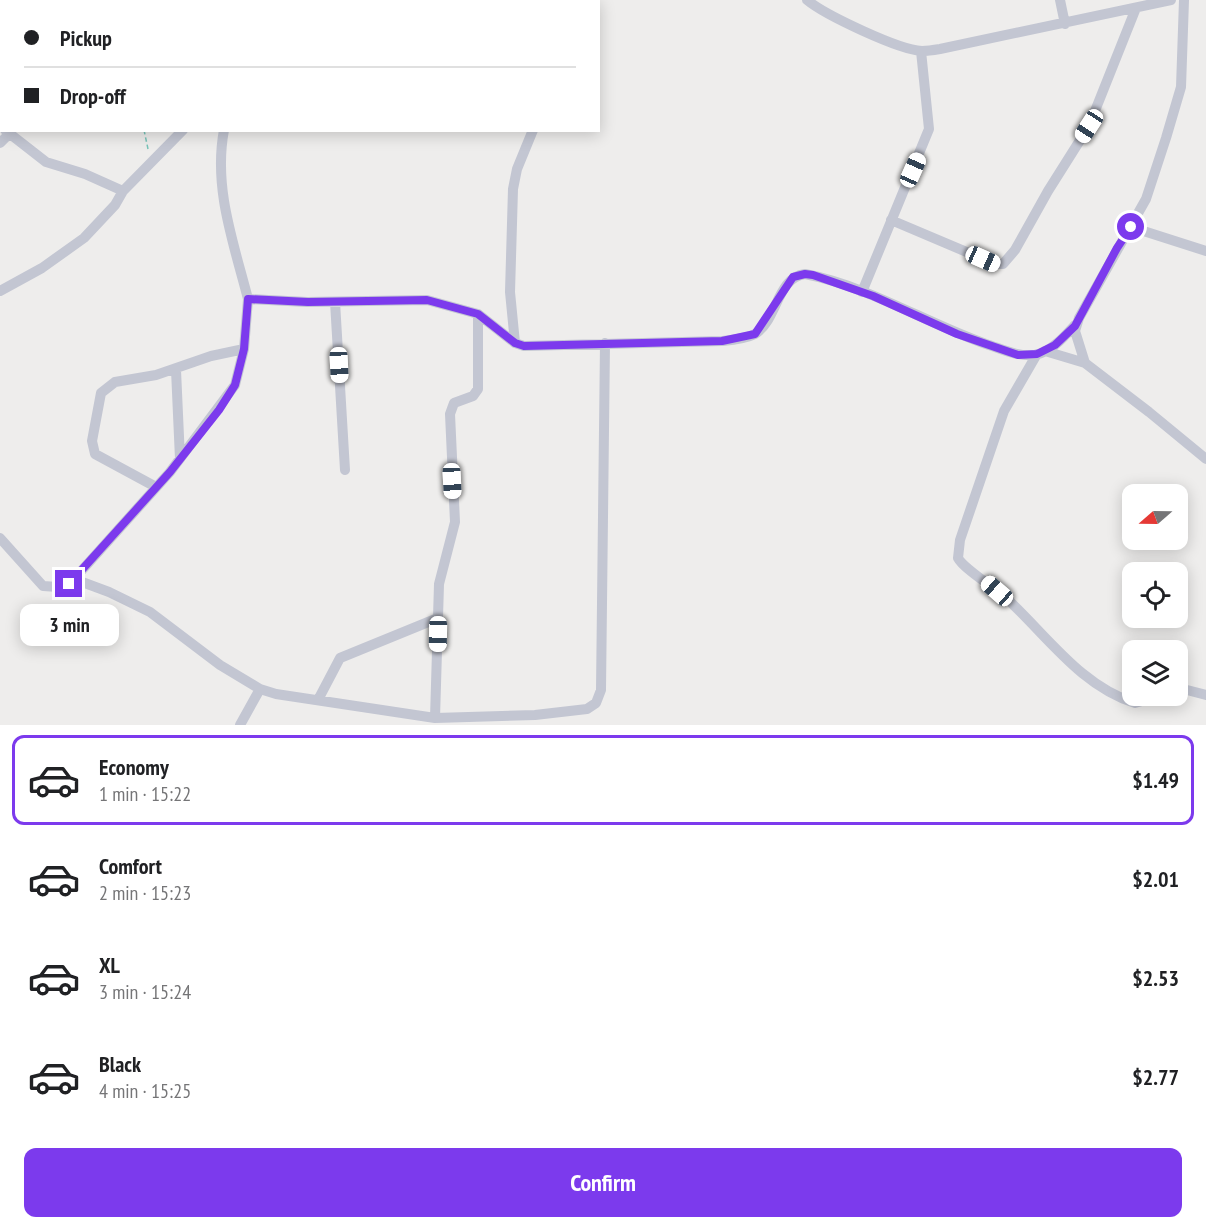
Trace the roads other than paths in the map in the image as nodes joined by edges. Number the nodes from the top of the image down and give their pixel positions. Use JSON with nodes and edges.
{"nodes":[{"id":1,"x":1060,"y":0,"type":"edge"},
{"id":2,"x":1172,"y":0,"type":"edge"},
{"id":3,"x":1184,"y":0,"type":"edge"},
{"id":4,"x":806,"y":1,"type":"edge"},
{"id":5,"x":1136,"y":8,"type":"junction"},
{"id":6,"x":1065,"y":24,"type":"junction"},
{"id":7,"x":921,"y":51,"type":"junction"},
{"id":8,"x":8,"y":132,"type":"edge"},
{"id":9,"x":181,"y":132,"type":"edge"},
{"id":10,"x":224,"y":132,"type":"edge"},
{"id":11,"x":532,"y":132,"type":"edge"},
{"id":12,"x":123,"y":191,"type":"junction"},
{"id":13,"x":891,"y":220,"type":"junction"},
{"id":14,"x":1131,"y":227,"type":"junction"},
{"id":15,"x":1206,"y":251,"type":"edge"},
{"id":16,"x":0,"y":291,"type":"edge"},
{"id":17,"x":862,"y":292,"type":"junction"},
{"id":18,"x":248,"y":299,"type":"junction"},
{"id":19,"x":335,"y":302,"type":"junction"},
{"id":20,"x":478,"y":314,"type":"junction"},
{"id":21,"x":1075,"y":326,"type":"junction"},
{"id":22,"x":515,"y":343,"type":"junction"},
{"id":23,"x":605,"y":343,"type":"junction"},
{"id":24,"x":244,"y":349,"type":"junction"},
{"id":25,"x":1041,"y":353,"type":"junction"},
{"id":26,"x":1084,"y":363,"type":"junction"},
{"id":27,"x":176,"y":370,"type":"junction"},
{"id":28,"x":180,"y":459,"type":"junction"},
{"id":29,"x":1206,"y":459,"type":"edge"},
{"id":30,"x":345,"y":470,"type":"dead end"},
{"id":31,"x":156,"y":487,"type":"junction"},
{"id":32,"x":0,"y":538,"type":"edge"},
{"id":33,"x":74,"y":579,"type":"junction"},
{"id":34,"x":438,"y":618,"type":"junction"},
{"id":35,"x":260,"y":689,"type":"junction"},
{"id":36,"x":1188,"y":690,"type":"edge"},
{"id":37,"x":1206,"y":695,"type":"edge"},
{"id":38,"x":1122,"y":697,"type":"edge"},
{"id":39,"x":319,"y":698,"type":"junction"},
{"id":40,"x":435,"y":718,"type":"junction"},
{"id":41,"x":240,"y":725,"type":"edge"}],
"edges":[{"from":1,"to":6,"type":"street"},
{"from":2,"to":5,"type":"street"},
{"from":3,"to":14,"type":"street"},
{"from":4,"to":7,"type":"street"},
{"from":5,"to":6,"type":"street"},
{"from":5,"to":13,"type":"street"},
{"from":6,"to":7,"type":"street"},
{"from":7,"to":13,"type":"street"},
{"from":8,"to":12,"type":"street"},
{"from":9,"to":12,"type":"street"},
{"from":10,"to":18,"type":"street"},
{"from":11,"to":22,"type":"street"},
{"from":12,"to":16,"type":"street"},
{"from":13,"to":17,"type":"street"},
{"from":14,"to":15,"type":"street"},
{"from":14,"to":21,"type":"street"},
{"from":17,"to":23,"type":"street"},
{"from":17,"to":25,"type":"street"},
{"from":18,"to":19,"type":"street"},
{"from":18,"to":24,"type":"street"},
{"from":19,"to":20,"type":"street"},
{"from":19,"to":30,"type":"street"},
{"from":20,"to":22,"type":"street"},
{"from":20,"to":34,"type":"street"},
{"from":21,"to":25,"type":"street"},
{"from":21,"to":26,"type":"street"},
{"from":22,"to":23,"type":"street"},
{"from":23,"to":40,"type":"street"},
{"from":24,"to":27,"type":"street"},
{"from":24,"to":28,"type":"street"},
{"from":25,"to":26,"type":"street"},
{"from":25,"to":38,"type":"street"},
{"from":26,"to":29,"type":"street"},
{"from":27,"to":28,"type":"street"},
{"from":27,"to":31,"type":"street"},
{"from":28,"to":31,"type":"street"},
{"from":31,"to":33,"type":"street"},
{"from":32,"to":33,"type":"street"},
{"from":33,"to":35,"type":"street"},
{"from":34,"to":39,"type":"street"},
{"from":34,"to":40,"type":"street"},
{"from":35,"to":39,"type":"street"},
{"from":35,"to":41,"type":"street"},
{"from":36,"to":37,"type":"street"},
{"from":39,"to":40,"type":"street"}]}
